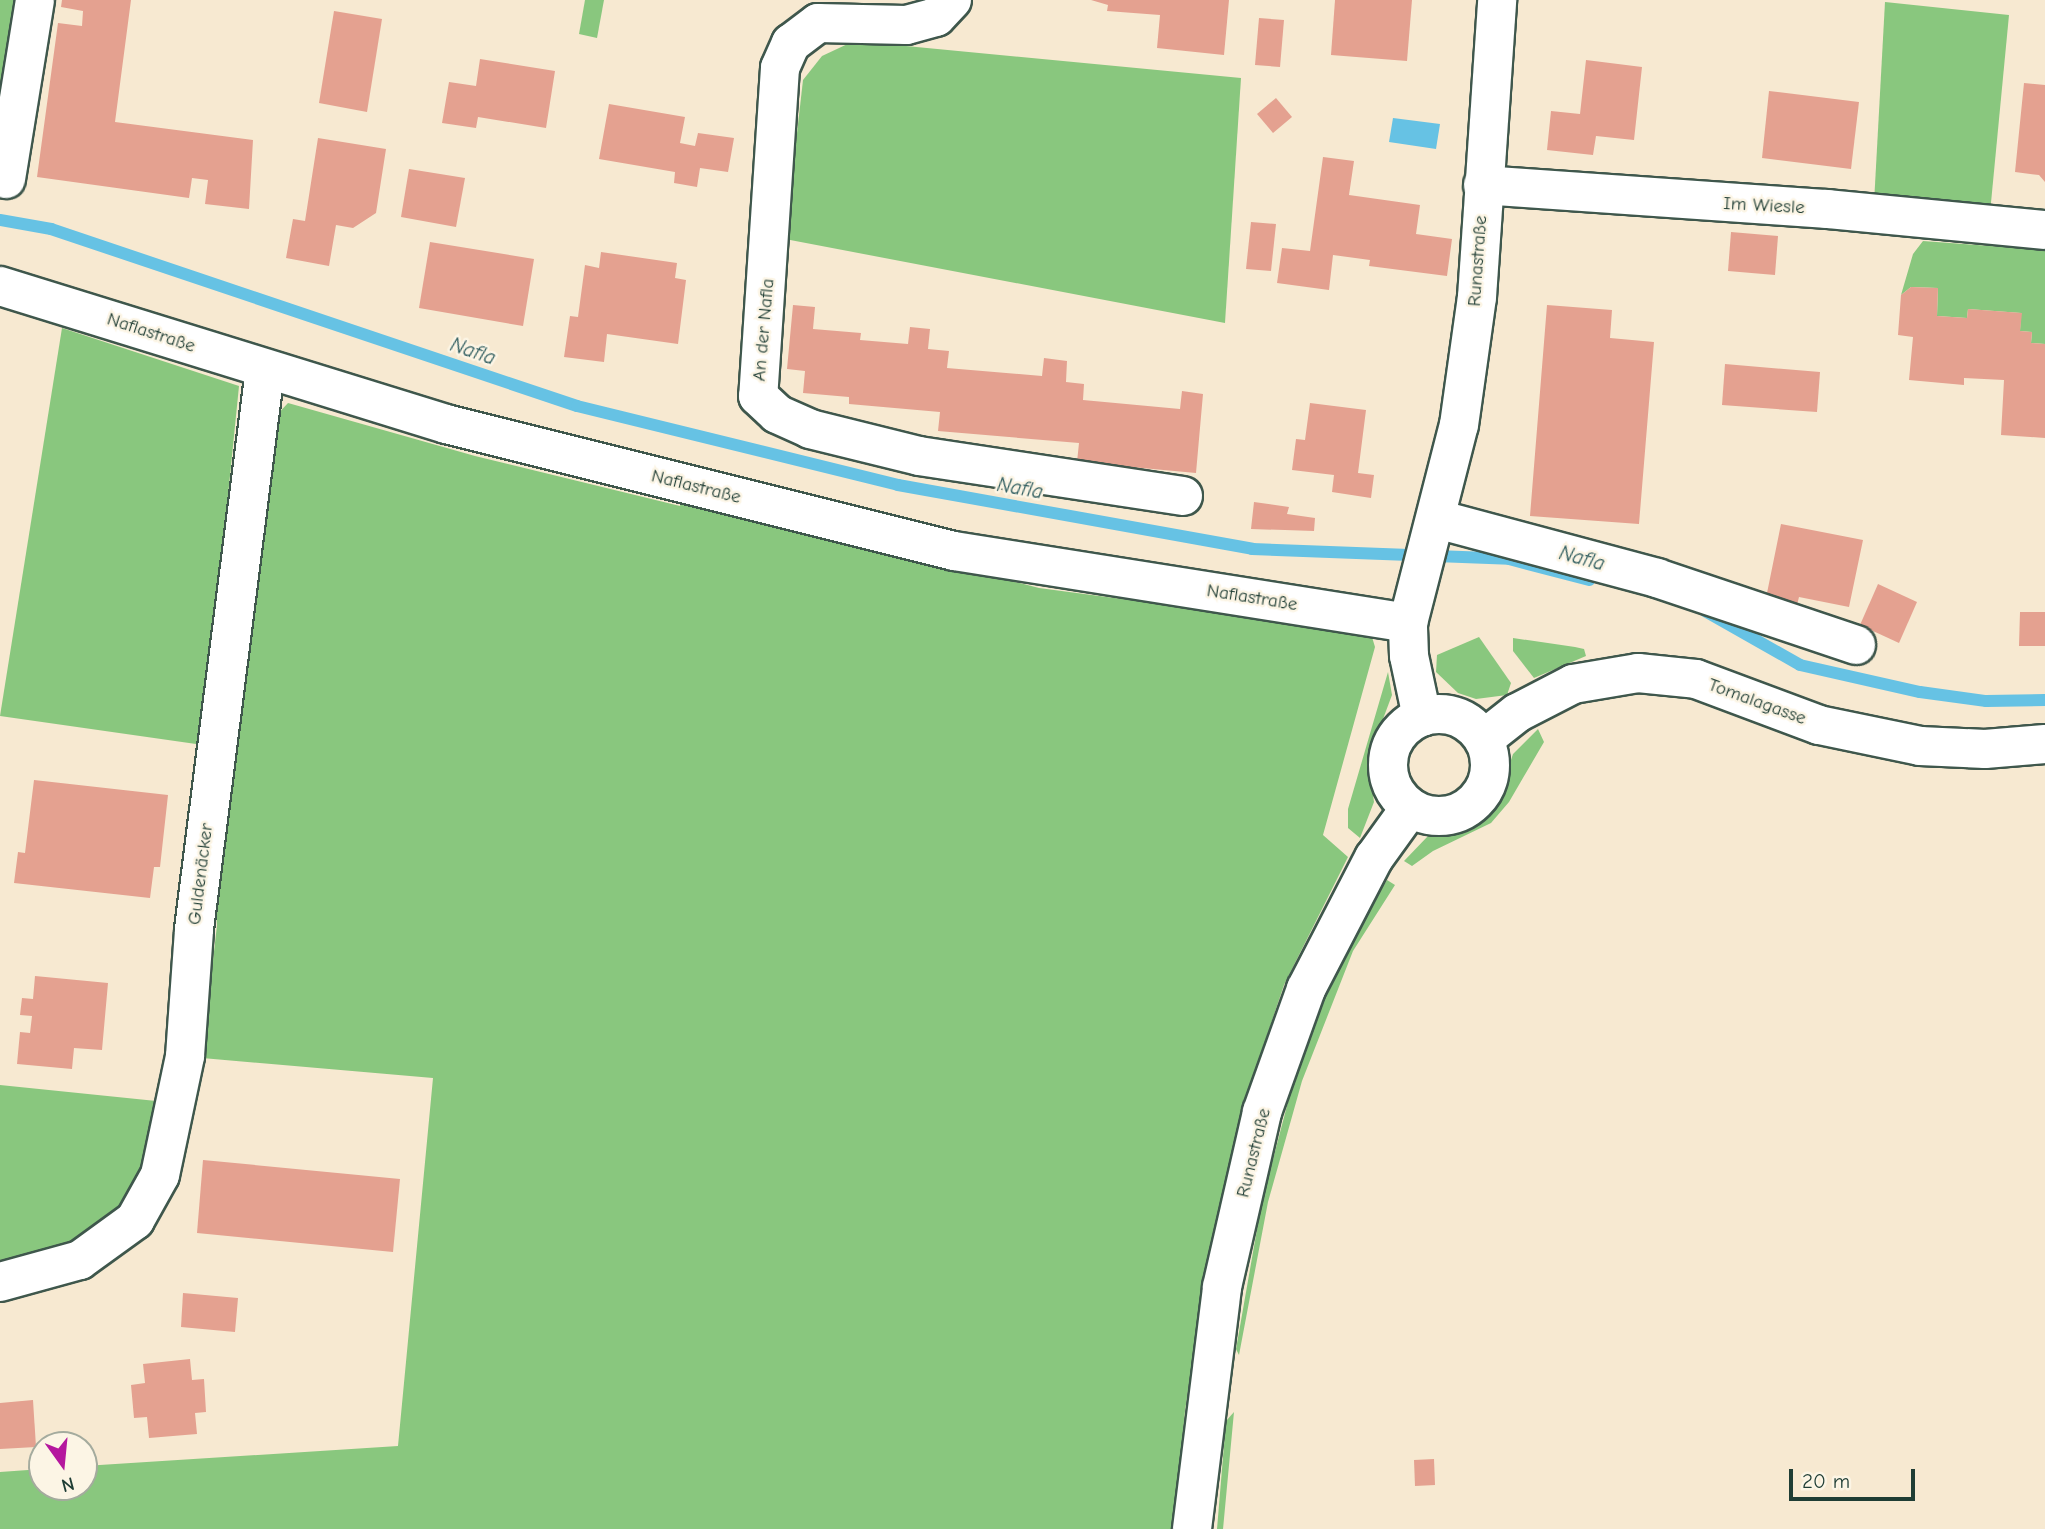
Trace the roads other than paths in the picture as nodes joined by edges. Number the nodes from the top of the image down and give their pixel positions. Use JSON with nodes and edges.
{"nodes":[{"id":1,"x":35,"y":0,"type":"edge"},
{"id":2,"x":952,"y":0,"type":"edge"},
{"id":3,"x":1497,"y":0,"type":"edge"},
{"id":4,"x":6,"y":179,"type":"dead end"},
{"id":5,"x":1483,"y":185,"type":"junction"},
{"id":6,"x":2045,"y":230,"type":"edge"},
{"id":7,"x":0,"y":286,"type":"edge"},
{"id":8,"x":265,"y":370,"type":"junction"},
{"id":9,"x":1183,"y":496,"type":"dead end"},
{"id":10,"x":1433,"y":531,"type":"junction"},
{"id":11,"x":1408,"y":623,"type":"junction"},
{"id":12,"x":1856,"y":645,"type":"dead end"},
{"id":13,"x":1422,"y":717,"type":"junction"},
{"id":14,"x":1484,"y":739,"type":"junction"},
{"id":15,"x":2045,"y":744,"type":"edge"},
{"id":16,"x":1410,"y":808,"type":"junction"},
{"id":17,"x":0,"y":1282,"type":"edge"},
{"id":18,"x":1192,"y":1529,"type":"edge"}],
"edges":[{"from":1,"to":4,"type":"street"},
{"from":2,"to":9,"type":"street","name":"An der Nafla"},
{"from":3,"to":5,"type":"street","name":"Runastraße"},
{"from":5,"to":6,"type":"street","name":"Im Wiesle"},
{"from":5,"to":10,"type":"street","name":"Runastraße"},
{"from":7,"to":8,"type":"street","name":"Naflastraße"},
{"from":8,"to":11,"type":"street","name":"Naflastraße"},
{"from":8,"to":17,"type":"street","name":"Guldenäcker"},
{"from":10,"to":11,"type":"street","name":"Runastraße"},
{"from":10,"to":12,"type":"street"},
{"from":11,"to":13,"type":"street","name":"Runastraße"},
{"from":13,"to":14,"type":"street"},
{"from":13,"to":16,"type":"street"},
{"from":14,"to":15,"type":"street","name":"Tomalagasse"},
{"from":14,"to":16,"type":"street"},
{"from":16,"to":18,"type":"street","name":"Runastraße"}]}
